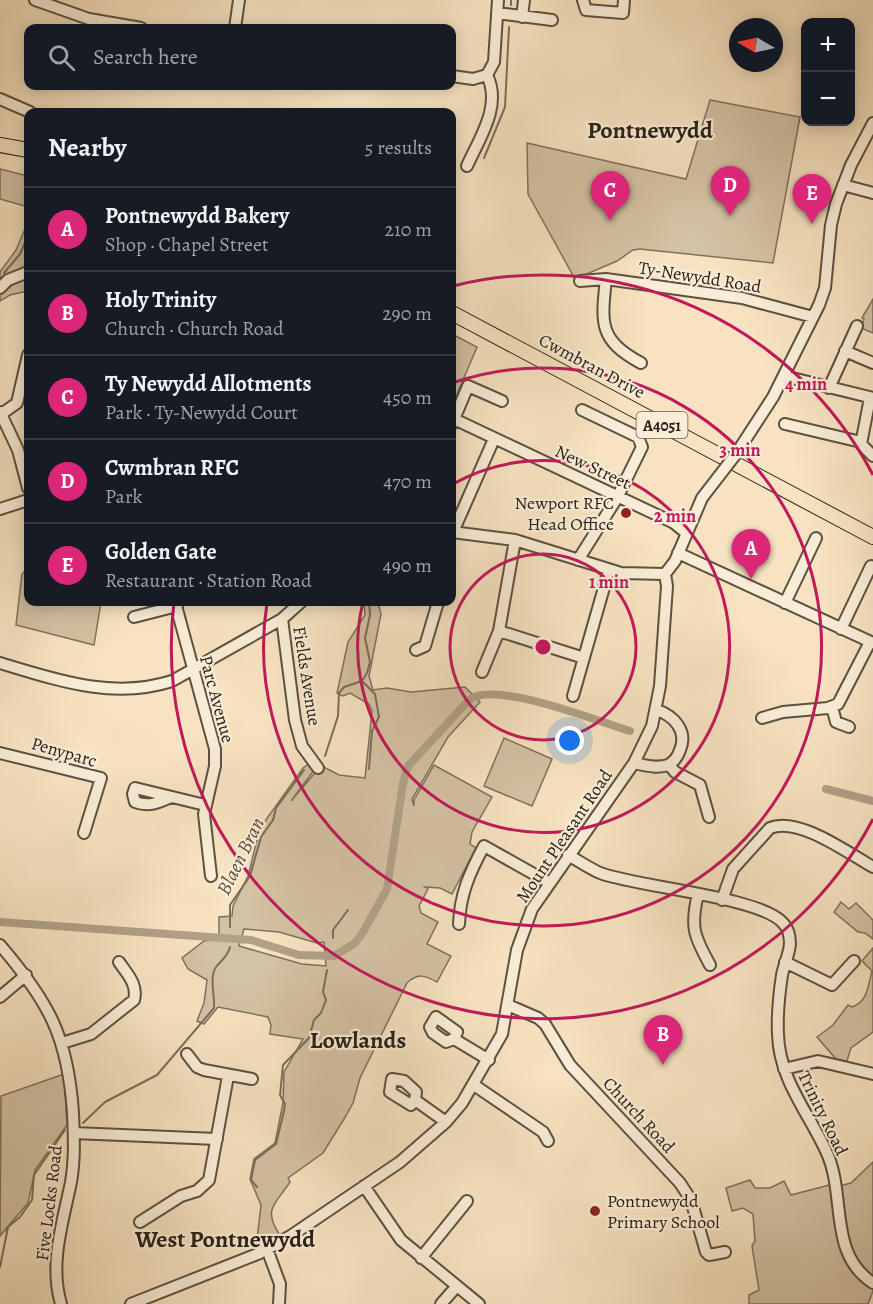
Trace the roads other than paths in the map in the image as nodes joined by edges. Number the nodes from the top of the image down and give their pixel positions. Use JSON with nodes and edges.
{"nodes":[{"id":1,"x":35,"y":0,"type":"edge"},
{"id":2,"x":239,"y":0,"type":"edge"},
{"id":3,"x":498,"y":0,"type":"edge"},
{"id":4,"x":524,"y":0,"type":"edge"},
{"id":5,"x":583,"y":0,"type":"edge"},
{"id":6,"x":624,"y":0,"type":"edge"},
{"id":7,"x":498,"y":13,"type":"junction"},
{"id":8,"x":522,"y":16,"type":"junction"},
{"id":9,"x":552,"y":20,"type":"dead end"},
{"id":10,"x":118,"y":24,"type":"edge"},
{"id":11,"x":236,"y":24,"type":"edge"},
{"id":12,"x":487,"y":75,"type":"junction"},
{"id":13,"x":456,"y":77,"type":"edge"},
{"id":14,"x":0,"y":99,"type":"edge"},
{"id":15,"x":24,"y":109,"type":"edge"},
{"id":16,"x":873,"y":123,"type":"edge"},
{"id":17,"x":0,"y":145,"type":"edge"},
{"id":18,"x":24,"y":149,"type":"edge"},
{"id":19,"x":467,"y":166,"type":"dead end"},
{"id":20,"x":843,"y":185,"type":"junction"},
{"id":21,"x":873,"y":193,"type":"edge"},
{"id":22,"x":24,"y":274,"type":"edge"},
{"id":23,"x":606,"y":279,"type":"junction"},
{"id":24,"x":580,"y":280,"type":"dead end"},
{"id":25,"x":0,"y":288,"type":"edge"},
{"id":26,"x":456,"y":315,"type":"edge"},
{"id":27,"x":813,"y":317,"type":"junction"},
{"id":28,"x":857,"y":326,"type":"dead end"},
{"id":29,"x":845,"y":351,"type":"junction"},
{"id":30,"x":641,"y":363,"type":"dead end"},
{"id":31,"x":873,"y":363,"type":"edge"},
{"id":32,"x":24,"y":372,"type":"edge"},
{"id":33,"x":784,"y":376,"type":"junction"},
{"id":34,"x":829,"y":388,"type":"junction"},
{"id":35,"x":871,"y":398,"type":"edge"},
{"id":36,"x":502,"y":401,"type":"dead end"},
{"id":37,"x":582,"y":410,"type":"dead end"},
{"id":38,"x":0,"y":414,"type":"edge"},
{"id":39,"x":456,"y":415,"type":"edge"},
{"id":40,"x":456,"y":423,"type":"edge"},
{"id":41,"x":785,"y":424,"type":"dead end"},
{"id":42,"x":494,"y":439,"type":"junction"},
{"id":43,"x":861,"y":442,"type":"junction"},
{"id":44,"x":23,"y":448,"type":"edge"},
{"id":45,"x":873,"y":456,"type":"edge"},
{"id":46,"x":617,"y":498,"type":"junction"},
{"id":47,"x":24,"y":501,"type":"edge"},
{"id":48,"x":0,"y":509,"type":"edge"},
{"id":49,"x":456,"y":523,"type":"edge"},
{"id":50,"x":685,"y":532,"type":"junction"},
{"id":51,"x":456,"y":533,"type":"edge"},
{"id":52,"x":873,"y":537,"type":"edge"},
{"id":53,"x":816,"y":538,"type":"dead end"},
{"id":54,"x":515,"y":540,"type":"junction"},
{"id":55,"x":678,"y":553,"type":"junction"},
{"id":56,"x":578,"y":560,"type":"junction"},
{"id":57,"x":872,"y":566,"type":"edge"},
{"id":58,"x":609,"y":570,"type":"junction"},
{"id":59,"x":666,"y":574,"type":"junction"},
{"id":60,"x":785,"y":603,"type":"junction"},
{"id":61,"x":170,"y":606,"type":"edge"},
{"id":62,"x":177,"y":606,"type":"edge"},
{"id":63,"x":297,"y":606,"type":"edge"},
{"id":64,"x":437,"y":606,"type":"edge"},
{"id":65,"x":134,"y":617,"type":"dead end"},
{"id":66,"x":282,"y":619,"type":"junction"},
{"id":67,"x":841,"y":629,"type":"junction"},
{"id":68,"x":499,"y":631,"type":"junction"},
{"id":69,"x":872,"y":643,"type":"edge"},
{"id":70,"x":416,"y":650,"type":"dead end"},
{"id":71,"x":584,"y":658,"type":"junction"},
{"id":72,"x":0,"y":663,"type":"edge"},
{"id":73,"x":194,"y":669,"type":"junction"},
{"id":74,"x":482,"y":672,"type":"dead end"},
{"id":75,"x":573,"y":696,"type":"dead end"},
{"id":76,"x":832,"y":707,"type":"junction"},
{"id":77,"x":657,"y":710,"type":"junction"},
{"id":78,"x":762,"y":718,"type":"dead end"},
{"id":79,"x":849,"y":727,"type":"dead end"},
{"id":80,"x":0,"y":753,"type":"edge"},
{"id":81,"x":634,"y":763,"type":"junction"},
{"id":82,"x":669,"y":765,"type":"junction"},
{"id":83,"x":318,"y":768,"type":"dead end"},
{"id":84,"x":171,"y":797,"type":"dead end"},
{"id":85,"x":205,"y":805,"type":"junction"},
{"id":86,"x":709,"y":817,"type":"dead end"},
{"id":87,"x":84,"y":833,"type":"dead end"},
{"id":88,"x":568,"y":855,"type":"junction"},
{"id":89,"x":873,"y":867,"type":"edge"},
{"id":90,"x":211,"y":876,"type":"dead end"},
{"id":91,"x":548,"y":882,"type":"junction"},
{"id":92,"x":698,"y":894,"type":"junction"},
{"id":93,"x":722,"y":900,"type":"junction"},
{"id":94,"x":459,"y":924,"type":"dead end"},
{"id":95,"x":0,"y":945,"type":"edge"},
{"id":96,"x":854,"y":961,"type":"dead end"},
{"id":97,"x":119,"y":962,"type":"dead end"},
{"id":98,"x":785,"y":962,"type":"junction"},
{"id":99,"x":710,"y":965,"type":"dead end"},
{"id":100,"x":26,"y":975,"type":"junction"},
{"id":101,"x":0,"y":997,"type":"edge"},
{"id":102,"x":508,"y":1005,"type":"junction"},
{"id":103,"x":454,"y":1039,"type":"dead end"},
{"id":104,"x":62,"y":1043,"type":"junction"},
{"id":105,"x":188,"y":1054,"type":"dead end"},
{"id":106,"x":489,"y":1060,"type":"junction"},
{"id":107,"x":784,"y":1069,"type":"junction"},
{"id":108,"x":873,"y":1074,"type":"edge"},
{"id":109,"x":228,"y":1076,"type":"junction"},
{"id":110,"x":252,"y":1079,"type":"dead end"},
{"id":111,"x":474,"y":1085,"type":"junction"},
{"id":112,"x":415,"y":1100,"type":"dead end"},
{"id":113,"x":446,"y":1122,"type":"junction"},
{"id":114,"x":74,"y":1132,"type":"junction"},
{"id":115,"x":217,"y":1139,"type":"junction"},
{"id":116,"x":548,"y":1141,"type":"dead end"},
{"id":117,"x":364,"y":1186,"type":"junction"},
{"id":118,"x":466,"y":1202,"type":"dead end"},
{"id":119,"x":140,"y":1222,"type":"dead end"},
{"id":120,"x":267,"y":1249,"type":"junction"},
{"id":121,"x":725,"y":1252,"type":"dead end"},
{"id":122,"x":421,"y":1258,"type":"junction"},
{"id":123,"x":873,"y":1283,"type":"edge"},
{"id":124,"x":456,"y":1287,"type":"junction"},
{"id":125,"x":62,"y":1304,"type":"edge"},
{"id":126,"x":131,"y":1304,"type":"edge"},
{"id":127,"x":279,"y":1304,"type":"edge"},
{"id":128,"x":441,"y":1304,"type":"edge"},
{"id":129,"x":478,"y":1304,"type":"edge"}],
"edges":[{"from":1,"to":10,"type":"street"},
{"from":2,"to":11,"type":"street"},
{"from":3,"to":7,"type":"street"},
{"from":4,"to":8,"type":"street"},
{"from":5,"to":6,"type":"street"},
{"from":7,"to":8,"type":"street"},
{"from":7,"to":12,"type":"street"},
{"from":8,"to":9,"type":"street"},
{"from":12,"to":13,"type":"street"},
{"from":12,"to":19,"type":"street"},
{"from":14,"to":15,"type":"street"},
{"from":16,"to":20,"type":"street"},
{"from":17,"to":18,"type":"main road"},
{"from":20,"to":21,"type":"street"},
{"from":20,"to":27,"type":"street"},
{"from":22,"to":25,"type":"street"},
{"from":23,"to":24,"type":"street","name":"Ty-Newydd Road"},
{"from":23,"to":27,"type":"street","name":"Ty-Newydd Road"},
{"from":23,"to":30,"type":"street"},
{"from":26,"to":52,"type":"main road","name":"Cwmbran Drive","number":"A4051"},
{"from":27,"to":33,"type":"street"},
{"from":28,"to":29,"type":"street"},
{"from":29,"to":31,"type":"street"},
{"from":29,"to":34,"type":"street"},
{"from":32,"to":38,"type":"street"},
{"from":33,"to":34,"type":"street"},
{"from":33,"to":50,"type":"street","bridge":true},
{"from":34,"to":35,"type":"street"},
{"from":35,"to":43,"type":"street"},
{"from":36,"to":39,"type":"street"},
{"from":37,"to":46,"type":"street"},
{"from":38,"to":44,"type":"street"},
{"from":40,"to":42,"type":"street","name":"New Street"},
{"from":41,"to":43,"type":"street"},
{"from":42,"to":46,"type":"street","name":"New Street"},
{"from":42,"to":49,"type":"street"},
{"from":43,"to":45,"type":"street"},
{"from":46,"to":50,"type":"street","name":"New Street"},
{"from":46,"to":56,"type":"street"},
{"from":47,"to":48,"type":"street"},
{"from":50,"to":55,"type":"street"},
{"from":51,"to":54,"type":"street"},
{"from":53,"to":60,"type":"street"},
{"from":54,"to":56,"type":"street"},
{"from":54,"to":68,"type":"street"},
{"from":55,"to":59,"type":"street"},
{"from":55,"to":60,"type":"street"},
{"from":56,"to":58,"type":"street"},
{"from":57,"to":67,"type":"street"},
{"from":58,"to":59,"type":"street"},
{"from":58,"to":71,"type":"street"},
{"from":59,"to":77,"type":"street","name":"Mount Pleasant Road"},
{"from":60,"to":67,"type":"street"},
{"from":61,"to":65,"type":"street"},
{"from":62,"to":73,"type":"street","name":"Parc Avenue"},
{"from":63,"to":66,"type":"street"},
{"from":64,"to":70,"type":"street"},
{"from":66,"to":73,"type":"street"},
{"from":66,"to":83,"type":"street","name":"Fields Avenue"},
{"from":67,"to":69,"type":"street"},
{"from":68,"to":71,"type":"street"},
{"from":68,"to":74,"type":"street"},
{"from":69,"to":76,"type":"street"},
{"from":71,"to":75,"type":"street"},
{"from":72,"to":73,"type":"street"},
{"from":73,"to":85,"type":"street","name":"Parc Avenue"},
{"from":76,"to":78,"type":"street"},
{"from":76,"to":79,"type":"street"},
{"from":77,"to":81,"type":"street","name":"Mount Pleasant Road"},
{"from":77,"to":82,"type":"street"},
{"from":80,"to":87,"type":"street","name":"Penyparc"},
{"from":81,"to":82,"type":"street"},
{"from":81,"to":88,"type":"street","name":"Mount Pleasant Road"},
{"from":82,"to":86,"type":"street"},
{"from":84,"to":85,"type":"street"},
{"from":85,"to":90,"type":"street","name":"Parc Avenue"},
{"from":88,"to":91,"type":"street","name":"Mount Pleasant Road"},
{"from":88,"to":92,"type":"street","name":"Trinity Road"},
{"from":89,"to":93,"type":"street"},
{"from":91,"to":94,"type":"street"},
{"from":91,"to":102,"type":"street","name":"Mount Pleasant Road"},
{"from":92,"to":93,"type":"street","name":"Trinity Road"},
{"from":92,"to":99,"type":"street"},
{"from":93,"to":98,"type":"street","name":"Trinity Road"},
{"from":95,"to":100,"type":"street","name":"Five Locks Road"},
{"from":96,"to":98,"type":"street"},
{"from":97,"to":104,"type":"street"},
{"from":98,"to":107,"type":"street","name":"Trinity Road"},
{"from":100,"to":101,"type":"street"},
{"from":100,"to":104,"type":"street","name":"Five Locks Road"},
{"from":102,"to":106,"type":"street","name":"Mount Pleasant Road"},
{"from":102,"to":121,"type":"street","name":"Church Road"},
{"from":103,"to":106,"type":"street"},
{"from":104,"to":114,"type":"street","name":"Five Locks Road"},
{"from":105,"to":109,"type":"street"},
{"from":106,"to":111,"type":"street","name":"Mount Pleasant Road"},
{"from":107,"to":108,"type":"street"},
{"from":107,"to":123,"type":"street","name":"Trinity Road"},
{"from":109,"to":110,"type":"street"},
{"from":109,"to":115,"type":"street"},
{"from":111,"to":113,"type":"street","name":"Mount Pleasant Road"},
{"from":111,"to":116,"type":"street"},
{"from":112,"to":113,"type":"street"},
{"from":113,"to":117,"type":"street","name":"Mount Pleasant Road"},
{"from":114,"to":115,"type":"street"},
{"from":114,"to":125,"type":"street","name":"Five Locks Road"},
{"from":115,"to":119,"type":"street"},
{"from":117,"to":120,"type":"street","name":"Mount Pleasant Road"},
{"from":117,"to":122,"type":"street"},
{"from":118,"to":122,"type":"street"},
{"from":120,"to":126,"type":"street","name":"Mount Pleasant Road"},
{"from":120,"to":127,"type":"street"},
{"from":122,"to":124,"type":"street"},
{"from":124,"to":128,"type":"street"},
{"from":124,"to":129,"type":"street"}]}
